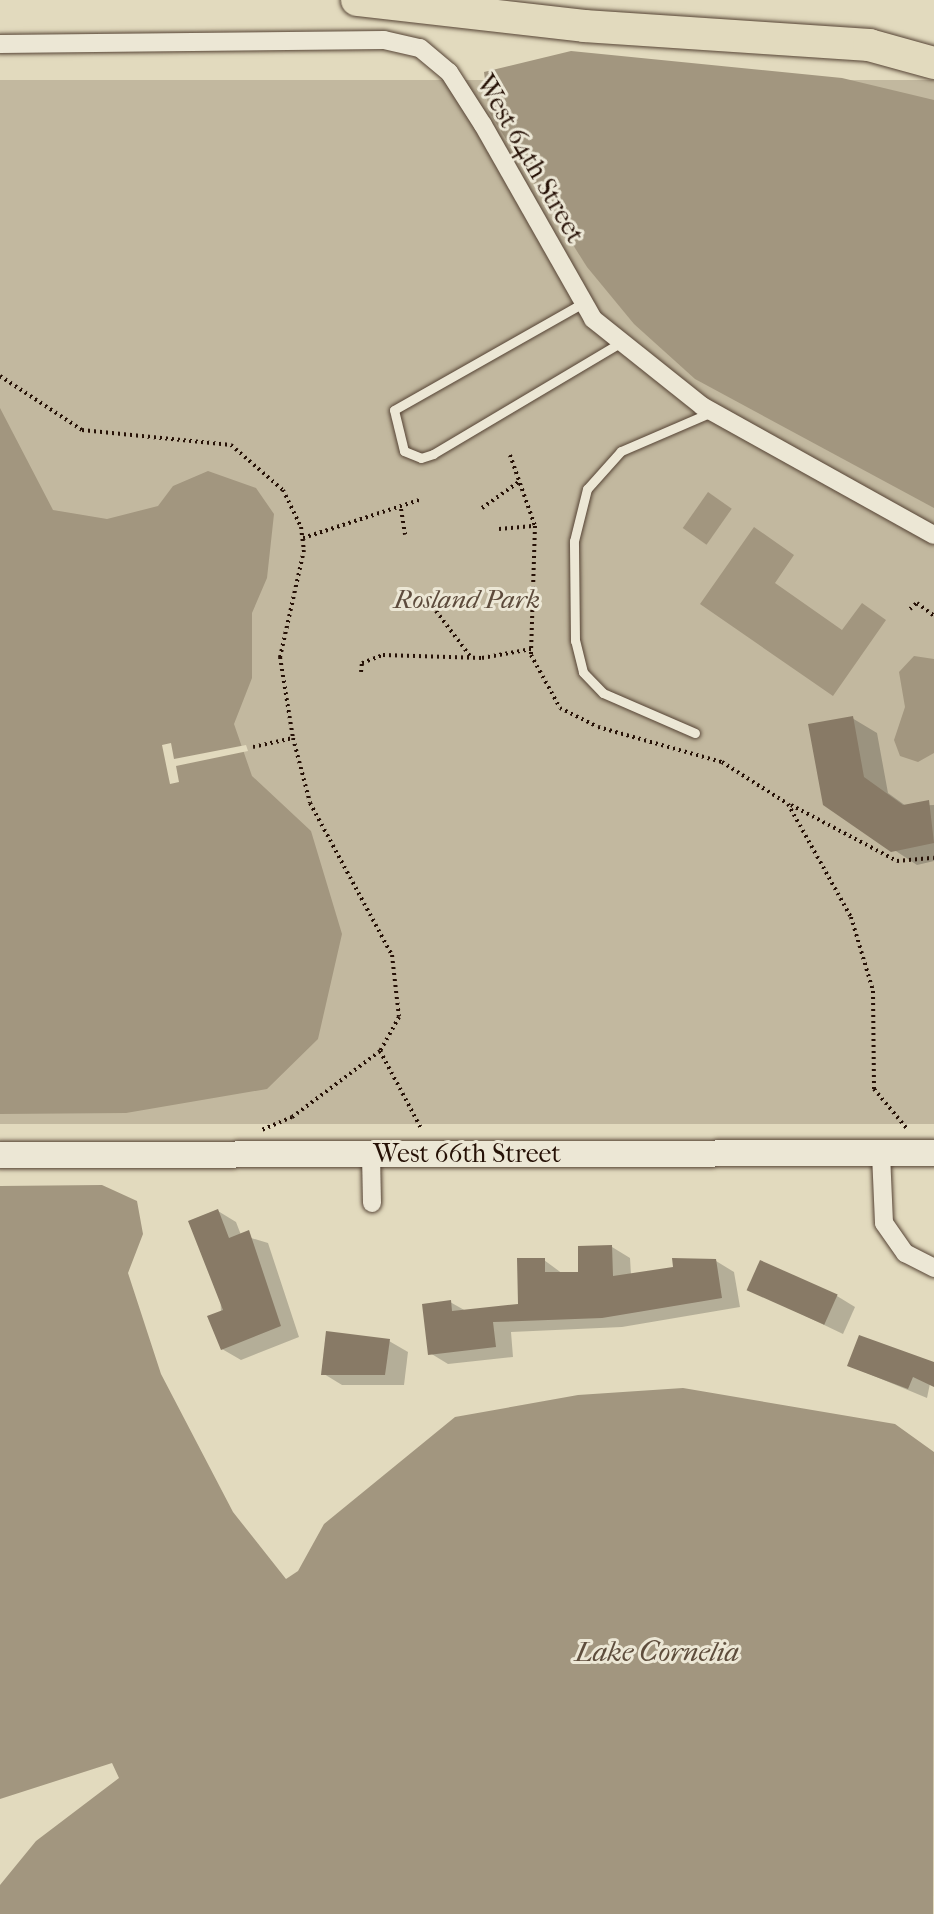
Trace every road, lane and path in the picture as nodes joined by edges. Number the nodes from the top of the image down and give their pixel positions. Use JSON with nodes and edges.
{"nodes":[{"id":1,"x":357,"y":0,"type":"edge"},
{"id":2,"x":0,"y":44,"type":"edge"},
{"id":3,"x":934,"y":63,"type":"edge"},
{"id":4,"x":583,"y":303,"type":"junction"},
{"id":5,"x":622,"y":342,"type":"junction"},
{"id":6,"x":0,"y":376,"type":"edge"},
{"id":7,"x":712,"y":412,"type":"junction"},
{"id":8,"x":510,"y":455,"type":"dead end"},
{"id":9,"x":520,"y":481,"type":"junction"},
{"id":10,"x":422,"y":499,"type":"dead end"},
{"id":11,"x":482,"y":508,"type":"dead end"},
{"id":12,"x":401,"y":509,"type":"junction"},
{"id":13,"x":535,"y":526,"type":"junction"},
{"id":14,"x":499,"y":529,"type":"dead end"},
{"id":15,"x":405,"y":535,"type":"dead end"},
{"id":16,"x":934,"y":535,"type":"edge"},
{"id":17,"x":303,"y":538,"type":"junction"},
{"id":18,"x":910,"y":609,"type":"dead end"},
{"id":19,"x":436,"y":611,"type":"dead end"},
{"id":20,"x":934,"y":616,"type":"edge"},
{"id":21,"x":531,"y":649,"type":"junction"},
{"id":22,"x":472,"y":657,"type":"junction"},
{"id":23,"x":361,"y":672,"type":"dead end"},
{"id":24,"x":695,"y":733,"type":"dead end"},
{"id":25,"x":293,"y":738,"type":"junction"},
{"id":26,"x":253,"y":747,"type":"dead end"},
{"id":27,"x":788,"y":804,"type":"junction"},
{"id":28,"x":934,"y":858,"type":"edge"},
{"id":29,"x":380,"y":1051,"type":"junction"},
{"id":30,"x":256,"y":1133,"type":"dead end"},
{"id":31,"x":425,"y":1139,"type":"dead end"},
{"id":32,"x":924,"y":1145,"type":"edge"},
{"id":33,"x":881,"y":1154,"type":"junction"},
{"id":34,"x":0,"y":1155,"type":"edge"},
{"id":35,"x":371,"y":1155,"type":"junction"},
{"id":36,"x":372,"y":1203,"type":"dead end"},
{"id":37,"x":934,"y":1268,"type":"edge"}],
"edges":[{"from":1,"to":3,"type":"highway"},
{"from":2,"to":4,"type":"street","name":"West 64th Street"},
{"from":4,"to":5,"type":"street","name":"West 64th Street"},
{"from":4,"to":5,"type":"lane"},
{"from":5,"to":7,"type":"street","name":"West 64th Street"},
{"from":6,"to":17,"type":"path"},
{"from":7,"to":16,"type":"street","name":"West 64th Street"},
{"from":7,"to":24,"type":"lane"},
{"from":8,"to":9,"type":"path"},
{"from":9,"to":11,"type":"path"},
{"from":9,"to":13,"type":"path"},
{"from":10,"to":12,"type":"path"},
{"from":12,"to":15,"type":"path"},
{"from":12,"to":17,"type":"path"},
{"from":13,"to":14,"type":"path"},
{"from":13,"to":21,"type":"path"},
{"from":17,"to":25,"type":"path"},
{"from":18,"to":20,"type":"path"},
{"from":19,"to":22,"type":"path"},
{"from":21,"to":22,"type":"path"},
{"from":21,"to":27,"type":"path"},
{"from":22,"to":23,"type":"path"},
{"from":25,"to":26,"type":"path"},
{"from":25,"to":29,"type":"path"},
{"from":27,"to":28,"type":"path"},
{"from":27,"to":32,"type":"path"},
{"from":29,"to":30,"type":"path"},
{"from":29,"to":31,"type":"path"},
{"from":32,"to":33,"type":"street","name":"West 66th Street"},
{"from":33,"to":35,"type":"street","name":"West 66th Street"},
{"from":33,"to":37,"type":"street"},
{"from":34,"to":35,"type":"street","name":"West 66th Street"},
{"from":35,"to":36,"type":"street"}]}
